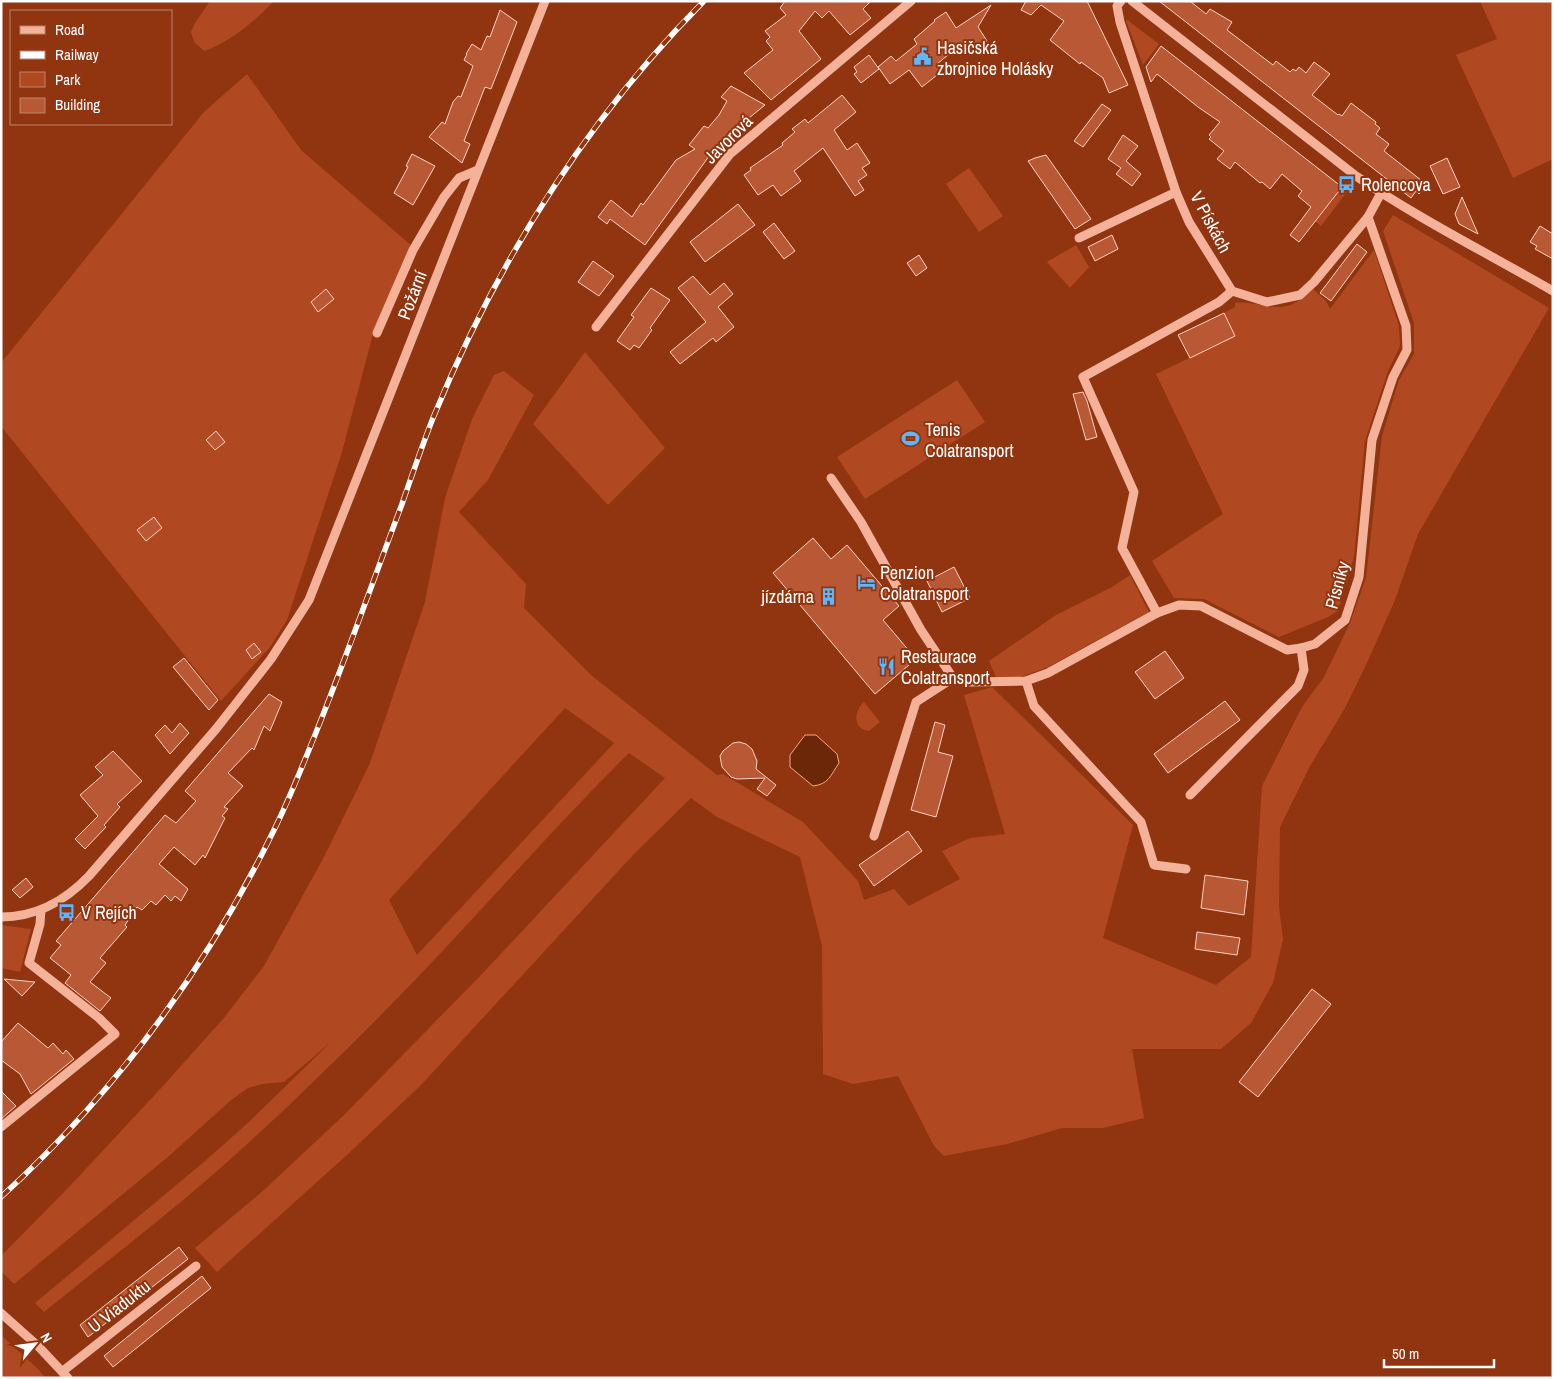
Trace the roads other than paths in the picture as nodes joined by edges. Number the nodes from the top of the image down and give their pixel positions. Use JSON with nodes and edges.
{"nodes":[{"id":1,"x":545,"y":1,"type":"edge"},
{"id":2,"x":911,"y":1,"type":"edge"},
{"id":3,"x":1121,"y":1,"type":"edge"},
{"id":4,"x":1132,"y":1,"type":"edge"},
{"id":5,"x":478,"y":170,"type":"junction"},
{"id":6,"x":1176,"y":192,"type":"junction"},
{"id":7,"x":1381,"y":193,"type":"junction"},
{"id":8,"x":1368,"y":217,"type":"junction"},
{"id":9,"x":1079,"y":238,"type":"dead end"},
{"id":10,"x":1232,"y":290,"type":"junction"},
{"id":11,"x":1553,"y":291,"type":"edge"},
{"id":12,"x":596,"y":327,"type":"dead end"},
{"id":13,"x":377,"y":333,"type":"dead end"},
{"id":14,"x":832,"y":478,"type":"dead end"},
{"id":15,"x":1157,"y":613,"type":"junction"},
{"id":16,"x":1301,"y":648,"type":"junction"},
{"id":17,"x":953,"y":678,"type":"junction"},
{"id":18,"x":1026,"y":681,"type":"junction"},
{"id":19,"x":1190,"y":796,"type":"dead end"},
{"id":20,"x":874,"y":836,"type":"dead end"},
{"id":21,"x":1186,"y":869,"type":"dead end"},
{"id":22,"x":40,"y":910,"type":"junction"},
{"id":23,"x":1,"y":917,"type":"edge"},
{"id":24,"x":1,"y":1127,"type":"edge"},
{"id":25,"x":196,"y":1266,"type":"dead end"},
{"id":26,"x":1,"y":1313,"type":"edge"},
{"id":27,"x":66,"y":1374,"type":"edge"}],
"edges":[{"from":1,"to":5,"type":"street","name":"Požární"},
{"from":2,"to":12,"type":"street","name":"Javorová"},
{"from":3,"to":6,"type":"street","name":"V Pískách"},
{"from":4,"to":7,"type":"street"},
{"from":5,"to":13,"type":"street"},
{"from":5,"to":22,"type":"street","name":"Požární"},
{"from":6,"to":9,"type":"street"},
{"from":6,"to":10,"type":"street","name":"V Pískách"},
{"from":7,"to":8,"type":"street"},
{"from":7,"to":11,"type":"street"},
{"from":8,"to":10,"type":"street"},
{"from":8,"to":16,"type":"street","name":"Písníky"},
{"from":10,"to":15,"type":"street"},
{"from":14,"to":17,"type":"street"},
{"from":15,"to":16,"type":"street"},
{"from":15,"to":18,"type":"street"},
{"from":16,"to":19,"type":"street"},
{"from":17,"to":18,"type":"street"},
{"from":17,"to":20,"type":"street"},
{"from":18,"to":21,"type":"street"},
{"from":22,"to":23,"type":"street"},
{"from":22,"to":24,"type":"street"},
{"from":25,"to":27,"type":"street","name":"U Viaduktu"},
{"from":26,"to":27,"type":"street","name":"U Viaduktu"}]}
